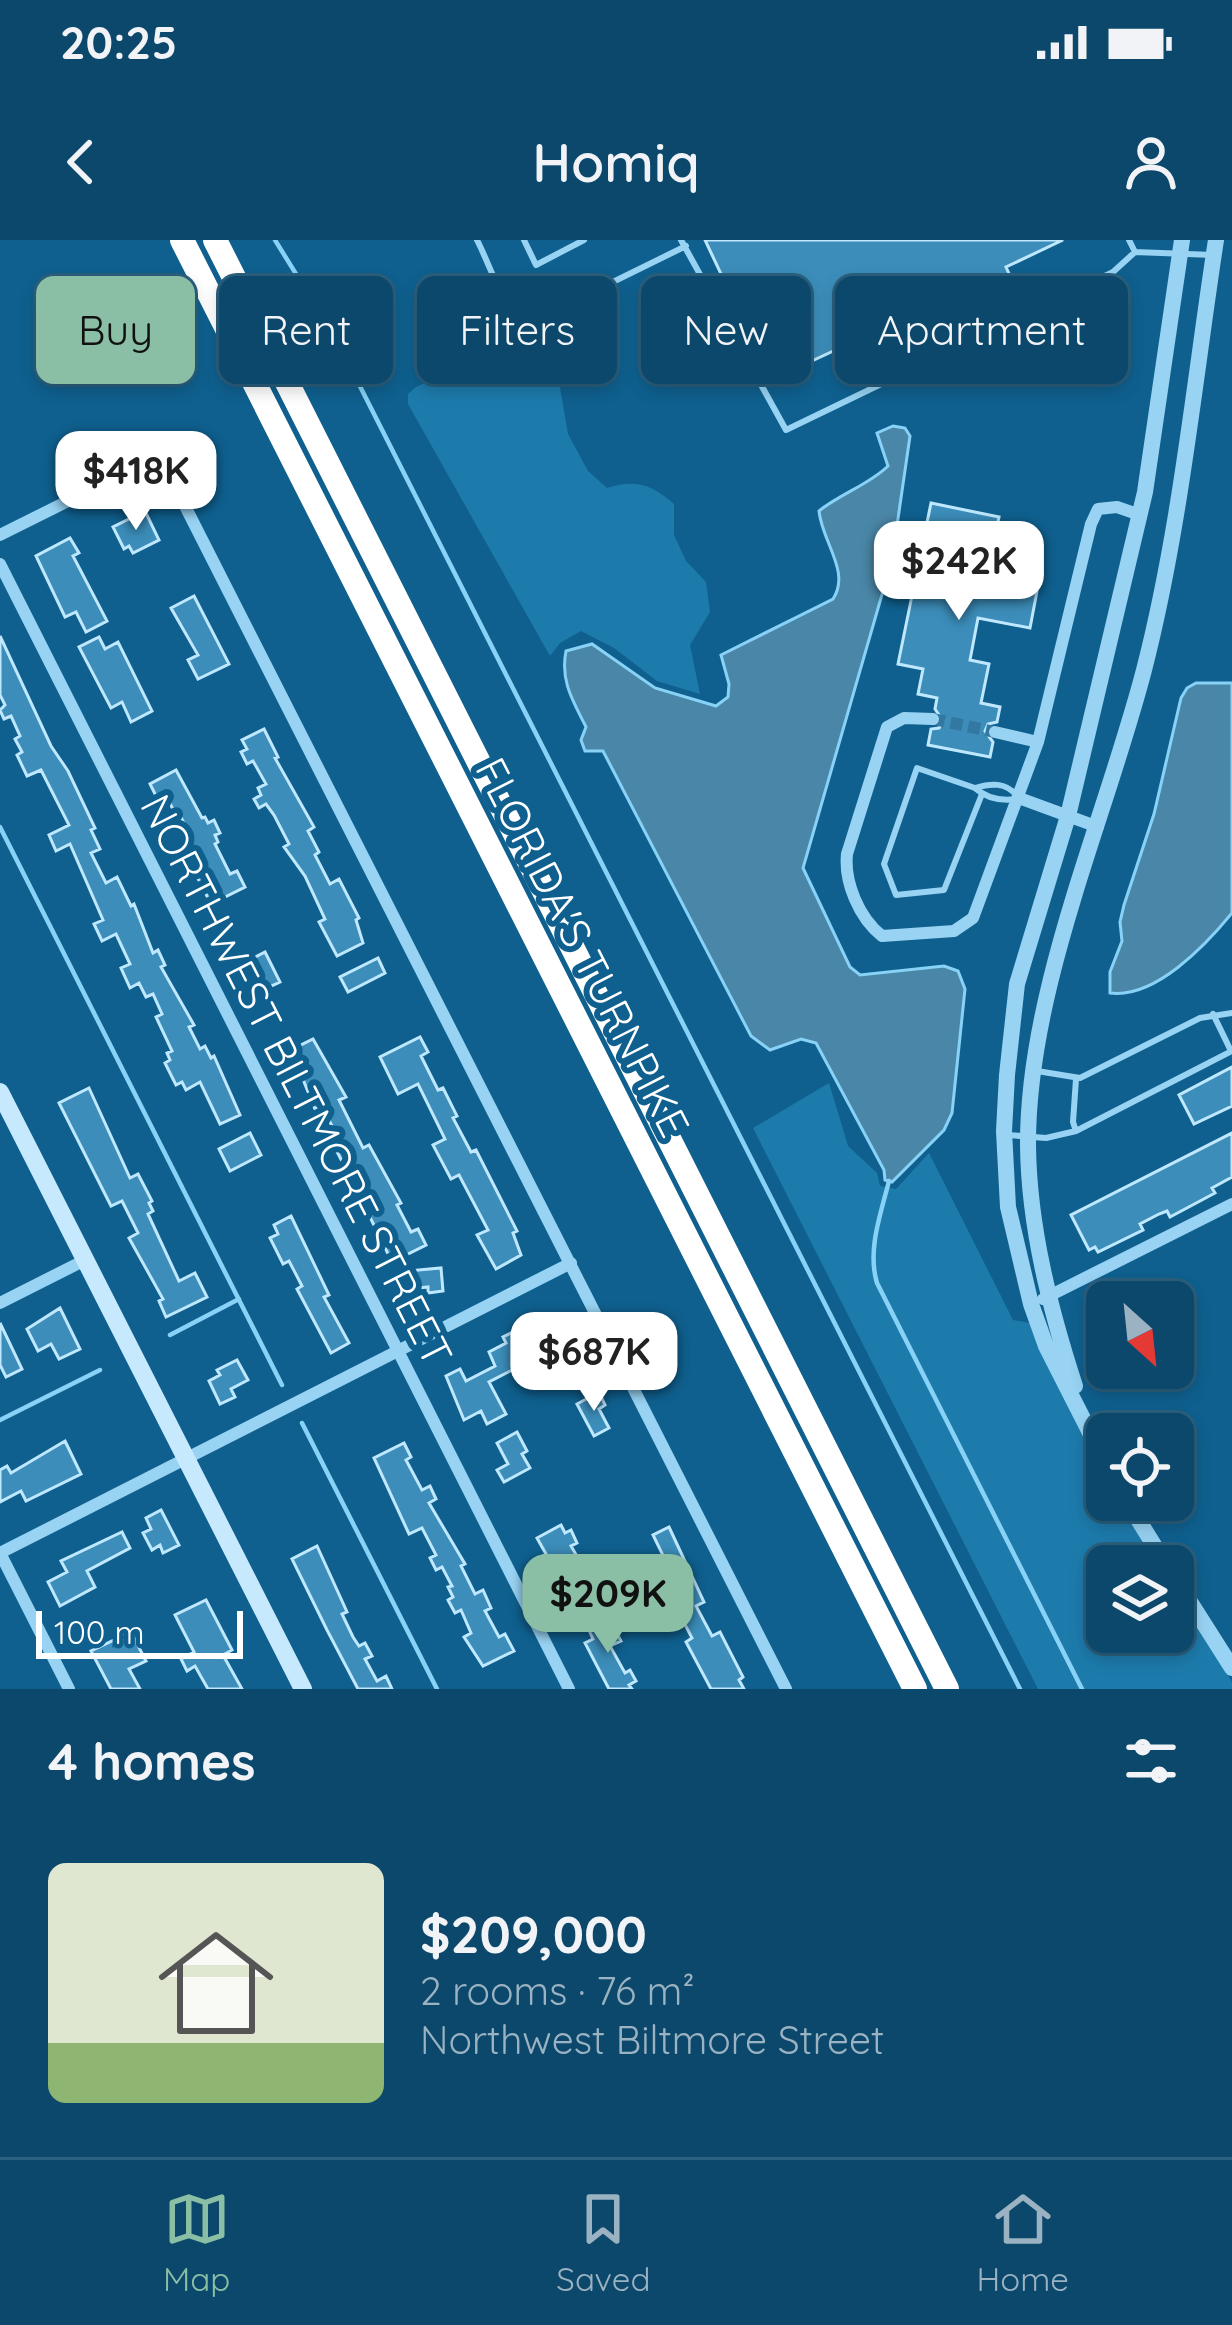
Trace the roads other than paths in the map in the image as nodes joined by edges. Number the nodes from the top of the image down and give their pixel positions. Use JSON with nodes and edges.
{"nodes":[{"id":1,"x":182,"y":240,"type":"edge"},
{"id":2,"x":215,"y":240,"type":"edge"},
{"id":3,"x":477,"y":240,"type":"edge"},
{"id":4,"x":524,"y":240,"type":"edge"},
{"id":5,"x":584,"y":240,"type":"edge"},
{"id":6,"x":1129,"y":240,"type":"edge"},
{"id":7,"x":684,"y":243,"type":"edge"},
{"id":8,"x":1181,"y":246,"type":"edge"},
{"id":9,"x":1215,"y":247,"type":"edge"},
{"id":10,"x":1135,"y":252,"type":"junction"},
{"id":11,"x":1140,"y":515,"type":"junction"},
{"id":12,"x":0,"y":535,"type":"edge"},
{"id":13,"x":0,"y":564,"type":"edge"},
{"id":14,"x":933,"y":719,"type":"tunnel mouth"},
{"id":15,"x":995,"y":732,"type":"tunnel mouth"},
{"id":16,"x":1038,"y":742,"type":"junction"},
{"id":17,"x":979,"y":791,"type":"junction"},
{"id":18,"x":1019,"y":798,"type":"junction"},
{"id":19,"x":1068,"y":816,"type":"junction"},
{"id":20,"x":1098,"y":827,"type":"junction"},
{"id":21,"x":1232,"y":1013,"type":"edge"},
{"id":22,"x":1213,"y":1014,"type":"junction"},
{"id":23,"x":1232,"y":1051,"type":"edge"},
{"id":24,"x":1034,"y":1070,"type":"junction"},
{"id":25,"x":1076,"y":1079,"type":"junction"},
{"id":26,"x":0,"y":1092,"type":"edge"},
{"id":27,"x":1076,"y":1131,"type":"junction"},
{"id":28,"x":1004,"y":1135,"type":"junction"},
{"id":29,"x":1029,"y":1137,"type":"junction"},
{"id":30,"x":1232,"y":1204,"type":"edge"},
{"id":31,"x":85,"y":1260,"type":"junction"},
{"id":32,"x":571,"y":1263,"type":"junction"},
{"id":33,"x":1048,"y":1297,"type":"junction"},
{"id":34,"x":0,"y":1303,"type":"edge"},
{"id":35,"x":1030,"y":1304,"type":"junction"},
{"id":36,"x":398,"y":1352,"type":"junction"},
{"id":37,"x":1086,"y":1419,"type":"edge"},
{"id":38,"x":1086,"y":1426,"type":"edge"},
{"id":39,"x":186,"y":1459,"type":"junction"},
{"id":40,"x":0,"y":1553,"type":"edge"},
{"id":41,"x":1194,"y":1608,"type":"edge"},
{"id":42,"x":1232,"y":1668,"type":"edge"},
{"id":43,"x":69,"y":1689,"type":"edge"},
{"id":44,"x":303,"y":1689,"type":"edge"},
{"id":45,"x":569,"y":1689,"type":"edge"},
{"id":46,"x":786,"y":1689,"type":"edge"},
{"id":47,"x":916,"y":1689,"type":"edge"},
{"id":48,"x":947,"y":1689,"type":"edge"}],
"edges":[{"from":1,"to":47,"type":"highway","name":"FLORIDA'S TURNPIKE"},
{"from":2,"to":48,"type":"highway","name":"FLORIDA'S TURNPIKE"},
{"from":3,"to":7,"type":"lane"},
{"from":4,"to":5,"type":"lane"},
{"from":6,"to":10,"type":"lane"},
{"from":7,"to":10,"type":"lane"},
{"from":8,"to":9,"type":"lane"},
{"from":8,"to":10,"type":"lane"},
{"from":8,"to":11,"type":"street"},
{"from":9,"to":20,"type":"street"},
{"from":11,"to":16,"type":"street"},
{"from":11,"to":19,"type":"street"},
{"from":12,"to":32,"type":"street"},
{"from":13,"to":36,"type":"street","name":"NORTHWEST BILTMORE STREET"},
{"from":14,"to":18,"type":"street"},
{"from":15,"to":16,"type":"street"},
{"from":16,"to":18,"type":"street"},
{"from":17,"to":17,"type":"lane"},
{"from":17,"to":18,"type":"lane"},
{"from":17,"to":18,"type":"lane"},
{"from":18,"to":19,"type":"street"},
{"from":19,"to":20,"type":"street"},
{"from":19,"to":28,"type":"street"},
{"from":20,"to":24,"type":"street"},
{"from":21,"to":22,"type":"lane"},
{"from":22,"to":23,"type":"lane"},
{"from":22,"to":25,"type":"lane"},
{"from":23,"to":27,"type":"lane"},
{"from":24,"to":25,"type":"lane"},
{"from":24,"to":29,"type":"street"},
{"from":25,"to":27,"type":"lane"},
{"from":26,"to":31,"type":"main road"},
{"from":27,"to":29,"type":"lane"},
{"from":28,"to":29,"type":"lane"},
{"from":28,"to":35,"type":"street"},
{"from":29,"to":33,"type":"street"},
{"from":30,"to":33,"type":"street"},
{"from":31,"to":34,"type":"street"},
{"from":31,"to":39,"type":"main road"},
{"from":32,"to":36,"type":"street"},
{"from":32,"to":46,"type":"street"},
{"from":33,"to":35,"type":"street"},
{"from":33,"to":37,"type":"street"},
{"from":35,"to":38,"type":"street"},
{"from":36,"to":39,"type":"street"},
{"from":36,"to":45,"type":"street","name":"NORTHWEST BILTMORE STREET"},
{"from":39,"to":40,"type":"street"},
{"from":39,"to":44,"type":"main road"},
{"from":40,"to":43,"type":"street"},
{"from":41,"to":42,"type":"street"}]}
